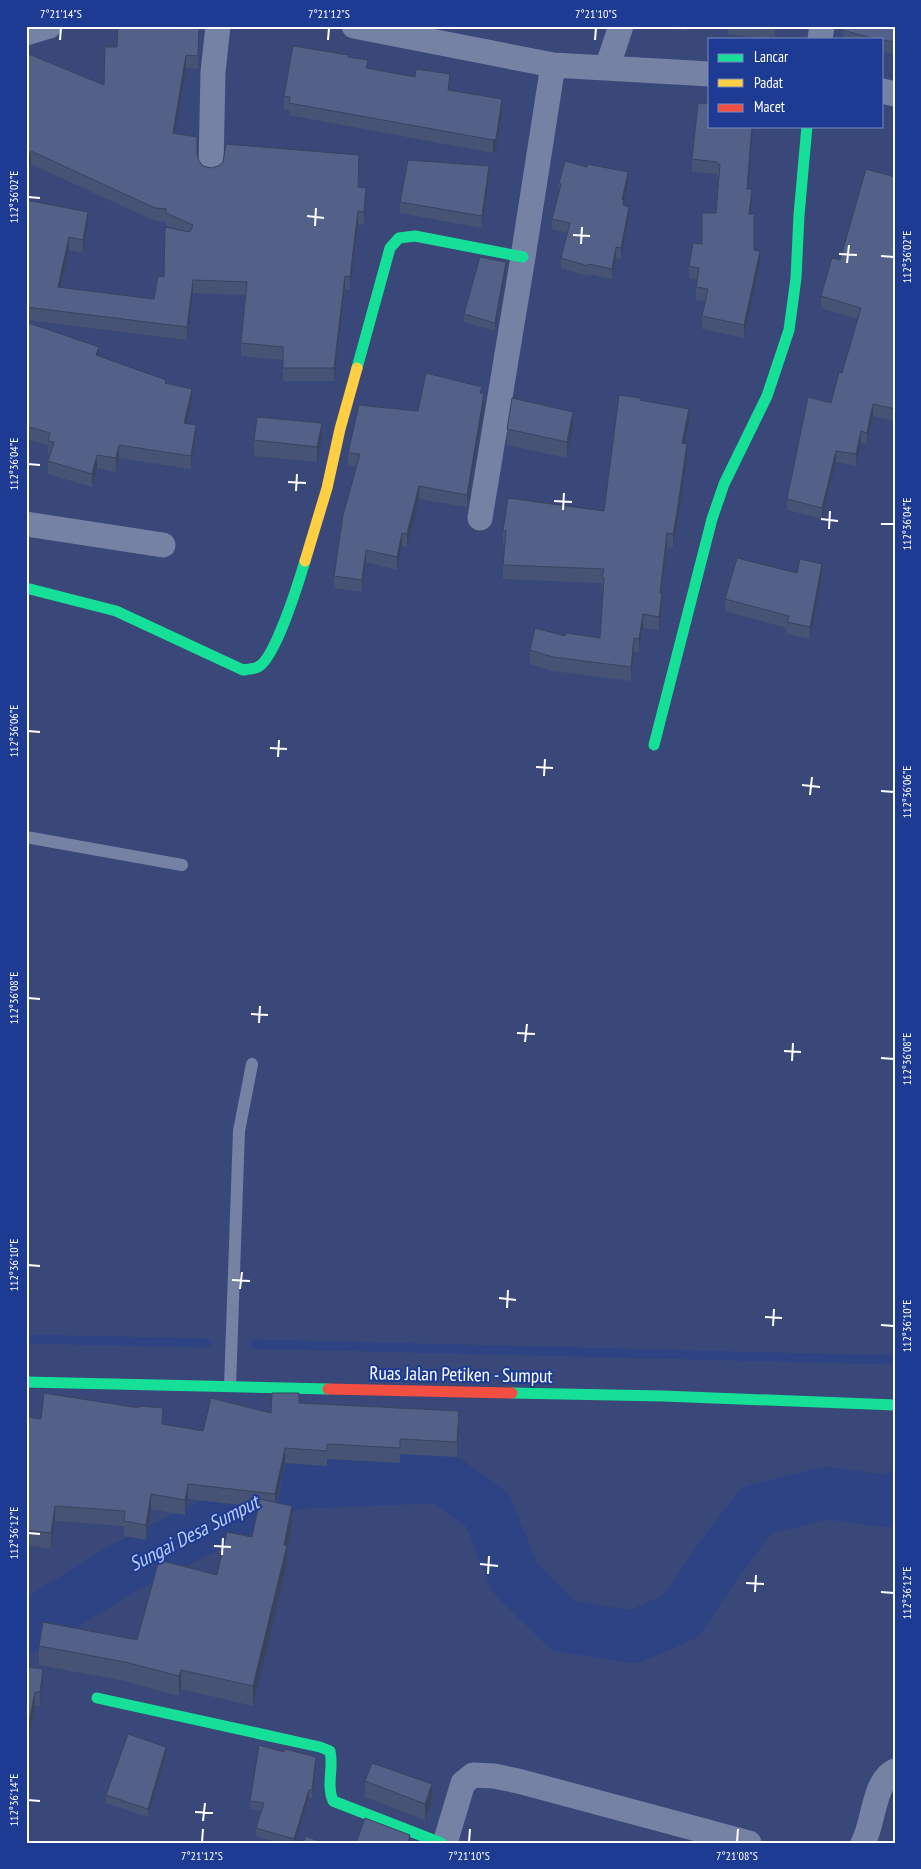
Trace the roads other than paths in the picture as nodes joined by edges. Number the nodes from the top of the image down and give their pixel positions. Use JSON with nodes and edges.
{"nodes":[{"id":1,"x":49,"y":26,"type":"edge"},
{"id":2,"x":218,"y":26,"type":"edge"},
{"id":3,"x":354,"y":26,"type":"edge"},
{"id":4,"x":621,"y":26,"type":"edge"},
{"id":5,"x":26,"y":33,"type":"edge"},
{"id":6,"x":553,"y":65,"type":"junction"},
{"id":7,"x":607,"y":68,"type":"junction"},
{"id":8,"x":708,"y":74,"type":"edge"},
{"id":9,"x":807,"y":128,"type":"edge"},
{"id":10,"x":211,"y":166,"type":"edge"},
{"id":11,"x":523,"y":257,"type":"junction"},
{"id":12,"x":480,"y":518,"type":"dead end"},
{"id":13,"x":26,"y":524,"type":"edge"},
{"id":14,"x":163,"y":545,"type":"dead end"},
{"id":15,"x":26,"y":588,"type":"edge"},
{"id":16,"x":654,"y":745,"type":"dead end"},
{"id":17,"x":26,"y":837,"type":"edge"},
{"id":18,"x":182,"y":865,"type":"dead end"},
{"id":19,"x":252,"y":1064,"type":"dead end"},
{"id":20,"x":26,"y":1382,"type":"edge"},
{"id":21,"x":230,"y":1386,"type":"junction"},
{"id":22,"x":895,"y":1406,"type":"edge"},
{"id":23,"x":97,"y":1698,"type":"dead end"},
{"id":24,"x":895,"y":1771,"type":"edge"},
{"id":25,"x":443,"y":1843,"type":"edge"},
{"id":26,"x":749,"y":1843,"type":"edge"},
{"id":27,"x":863,"y":1843,"type":"edge"}],
"edges":[{"from":1,"to":5,"type":"street"},
{"from":2,"to":10,"type":"street"},
{"from":3,"to":6,"type":"street"},
{"from":4,"to":7,"type":"street"},
{"from":6,"to":7,"type":"street"},
{"from":6,"to":11,"type":"street"},
{"from":7,"to":8,"type":"street"},
{"from":9,"to":16,"type":"street"},
{"from":11,"to":12,"type":"street"},
{"from":11,"to":15,"type":"street"},
{"from":13,"to":14,"type":"street"},
{"from":17,"to":18,"type":"lane"},
{"from":19,"to":21,"type":"lane"},
{"from":20,"to":21,"type":"street","name":"Ruas Jalan Petiken - Sumput"},
{"from":21,"to":22,"type":"street","name":"Ruas Jalan Petiken - Sumput"},
{"from":23,"to":25,"type":"street"},
{"from":24,"to":27,"type":"street"},
{"from":25,"to":26,"type":"street"}]}
